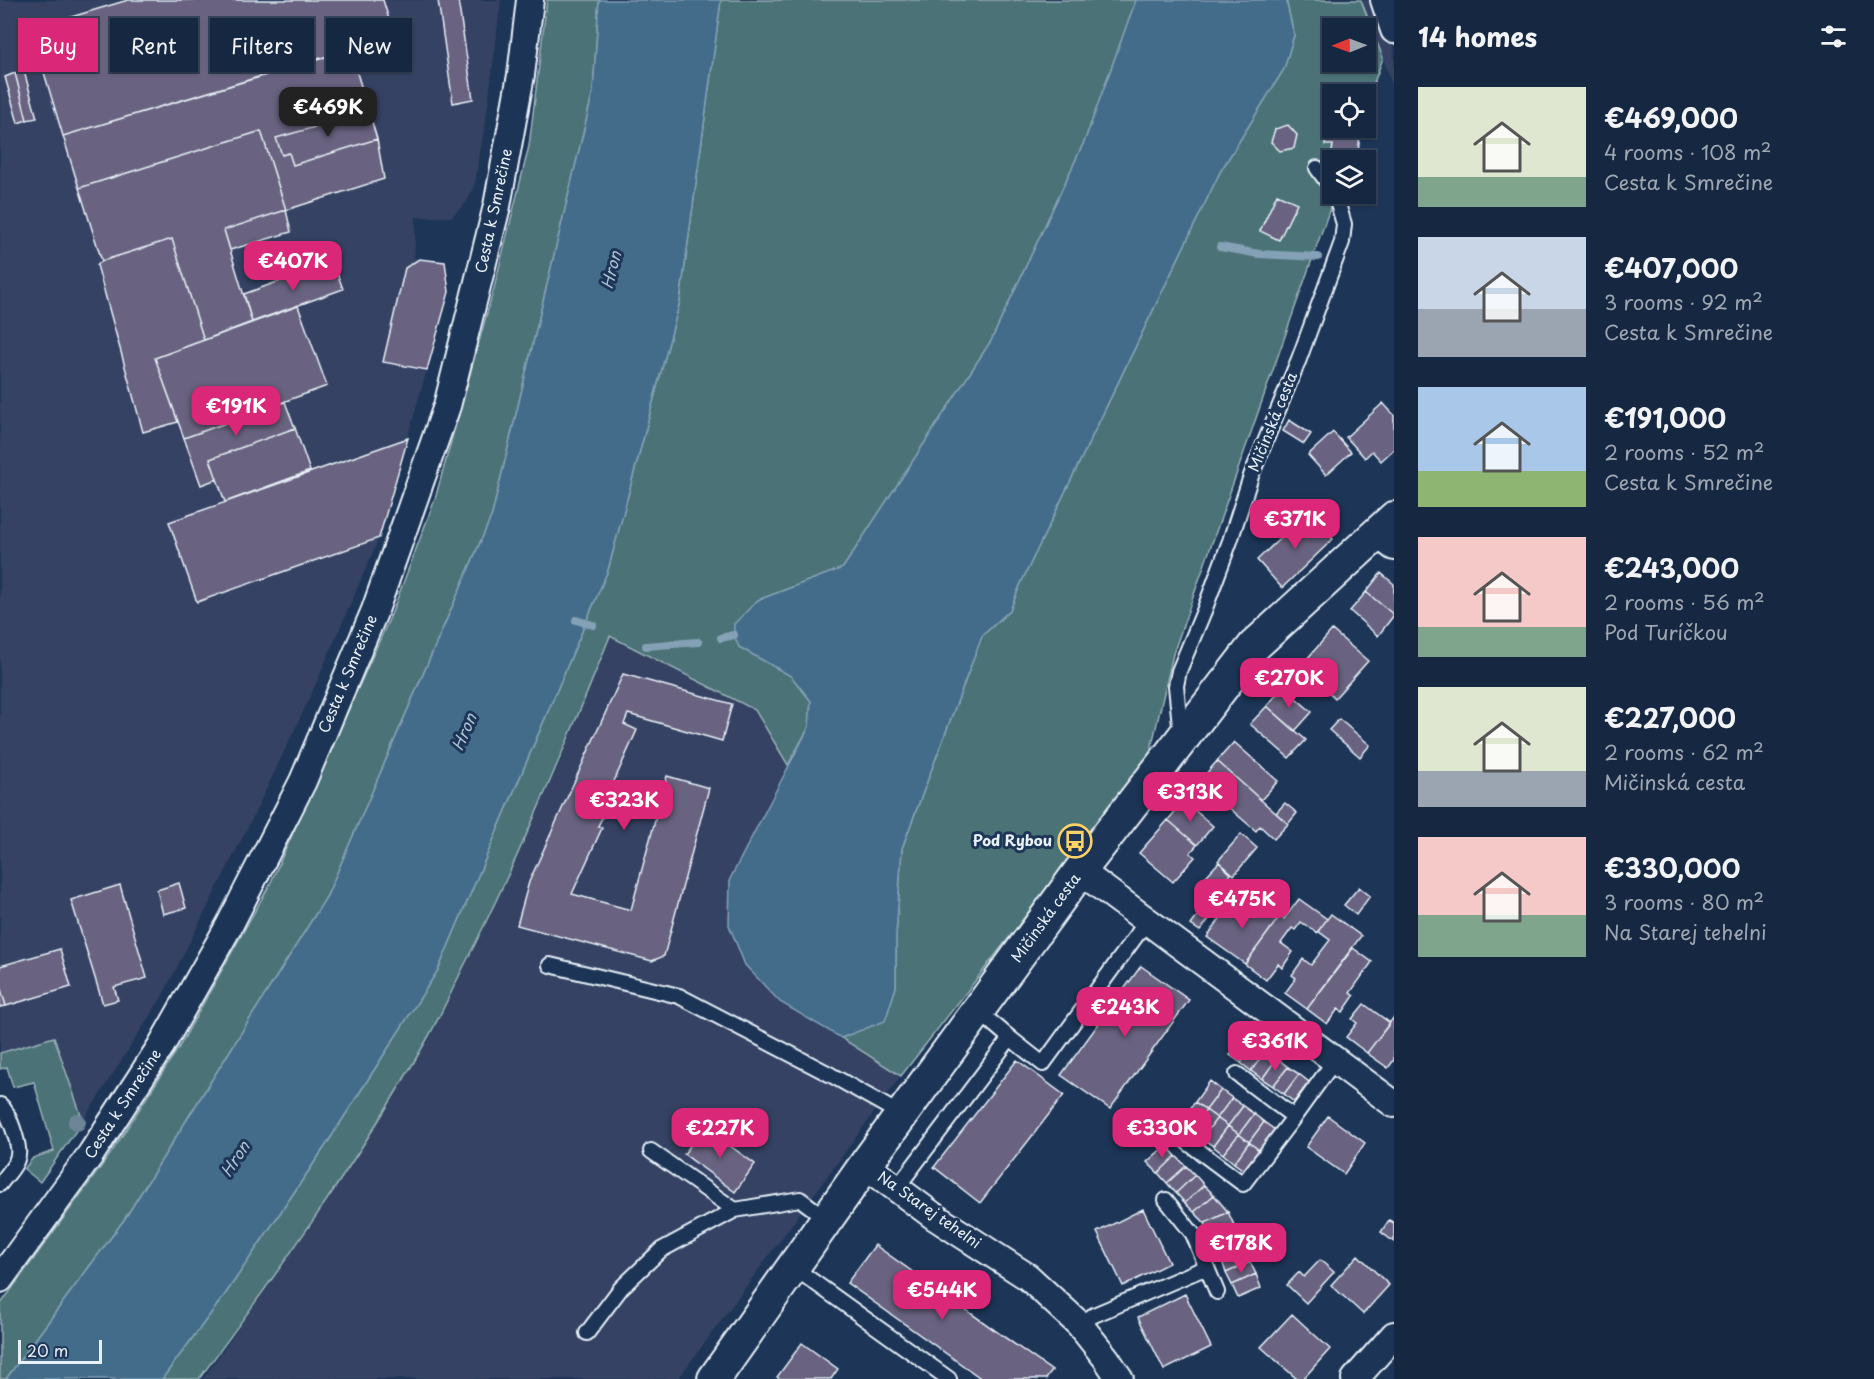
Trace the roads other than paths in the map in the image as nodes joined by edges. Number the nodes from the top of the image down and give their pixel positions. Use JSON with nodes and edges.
{"nodes":[{"id":1,"x":530,"y":0,"type":"edge"},
{"id":2,"x":1317,"y":168,"type":"dead end"},
{"id":3,"x":1322,"y":175,"type":"edge"},
{"id":4,"x":1338,"y":204,"type":"edge"},
{"id":5,"x":1388,"y":533,"type":"edge"},
{"id":6,"x":1182,"y":740,"type":"junction"},
{"id":7,"x":1080,"y":871,"type":"junction"},
{"id":8,"x":1147,"y":921,"type":"junction"},
{"id":9,"x":550,"y":965,"type":"dead end"},
{"id":10,"x":978,"y":1011,"type":"junction"},
{"id":11,"x":1010,"y":1038,"type":"junction"},
{"id":12,"x":1335,"y":1060,"type":"junction"},
{"id":13,"x":1237,"y":1074,"type":"dead end"},
{"id":14,"x":1394,"y":1104,"type":"edge"},
{"id":15,"x":0,"y":1105,"type":"edge"},
{"id":16,"x":902,"y":1115,"type":"junction"},
{"id":17,"x":1294,"y":1117,"type":"junction"},
{"id":18,"x":1187,"y":1142,"type":"dead end"},
{"id":19,"x":651,"y":1151,"type":"dead end"},
{"id":20,"x":865,"y":1165,"type":"junction"},
{"id":21,"x":0,"y":1184,"type":"edge"},
{"id":22,"x":896,"y":1189,"type":"junction"},
{"id":23,"x":1166,"y":1200,"type":"dead end"},
{"id":24,"x":735,"y":1210,"type":"junction"},
{"id":25,"x":827,"y":1220,"type":"junction"},
{"id":26,"x":793,"y":1267,"type":"junction"},
{"id":27,"x":1207,"y":1267,"type":"junction"},
{"id":28,"x":0,"y":1279,"type":"edge"},
{"id":29,"x":1217,"y":1292,"type":"dead end"},
{"id":30,"x":1079,"y":1324,"type":"junction"},
{"id":31,"x":587,"y":1333,"type":"dead end"},
{"id":32,"x":1394,"y":1335,"type":"edge"},
{"id":33,"x":714,"y":1379,"type":"edge"},
{"id":34,"x":949,"y":1379,"type":"edge"},
{"id":35,"x":1120,"y":1379,"type":"edge"},
{"id":36,"x":1355,"y":1379,"type":"edge"}],
"edges":[{"from":1,"to":28,"type":"street","name":"Cesta k Smrečine"},
{"from":2,"to":3,"type":"lane"},
{"from":4,"to":6,"type":"lane","name":"Mičinská cesta"},
{"from":5,"to":6,"type":"street","name":"Mičinská cesta"},
{"from":6,"to":7,"type":"street","name":"Mičinská cesta"},
{"from":7,"to":8,"type":"street"},
{"from":7,"to":10,"type":"street","name":"Mičinská cesta"},
{"from":8,"to":11,"type":"lane"},
{"from":8,"to":12,"type":"street"},
{"from":9,"to":16,"type":"lane"},
{"from":10,"to":11,"type":"lane"},
{"from":10,"to":16,"type":"street","name":"Mičinská cesta"},
{"from":11,"to":22,"type":"lane"},
{"from":12,"to":14,"type":"street"},
{"from":12,"to":17,"type":"lane"},
{"from":13,"to":17,"type":"lane"},
{"from":15,"to":21,"type":"lane"},
{"from":16,"to":20,"type":"street","name":"Mičinská cesta"},
{"from":17,"to":18,"type":"lane"},
{"from":19,"to":24,"type":"lane"},
{"from":20,"to":22,"type":"street","name":"Na Starej tehelni"},
{"from":20,"to":25,"type":"street","name":"Mičinská cesta"},
{"from":22,"to":30,"type":"street","name":"Na Starej tehelni"},
{"from":23,"to":27,"type":"lane"},
{"from":24,"to":25,"type":"lane"},
{"from":24,"to":31,"type":"lane"},
{"from":25,"to":26,"type":"street","name":"Mičinská cesta"},
{"from":26,"to":33,"type":"street","name":"Mičinská cesta"},
{"from":26,"to":34,"type":"lane"},
{"from":27,"to":29,"type":"lane"},
{"from":27,"to":30,"type":"lane"},
{"from":30,"to":35,"type":"street","name":"Na Starej tehelni"},
{"from":32,"to":36,"type":"street"}]}
